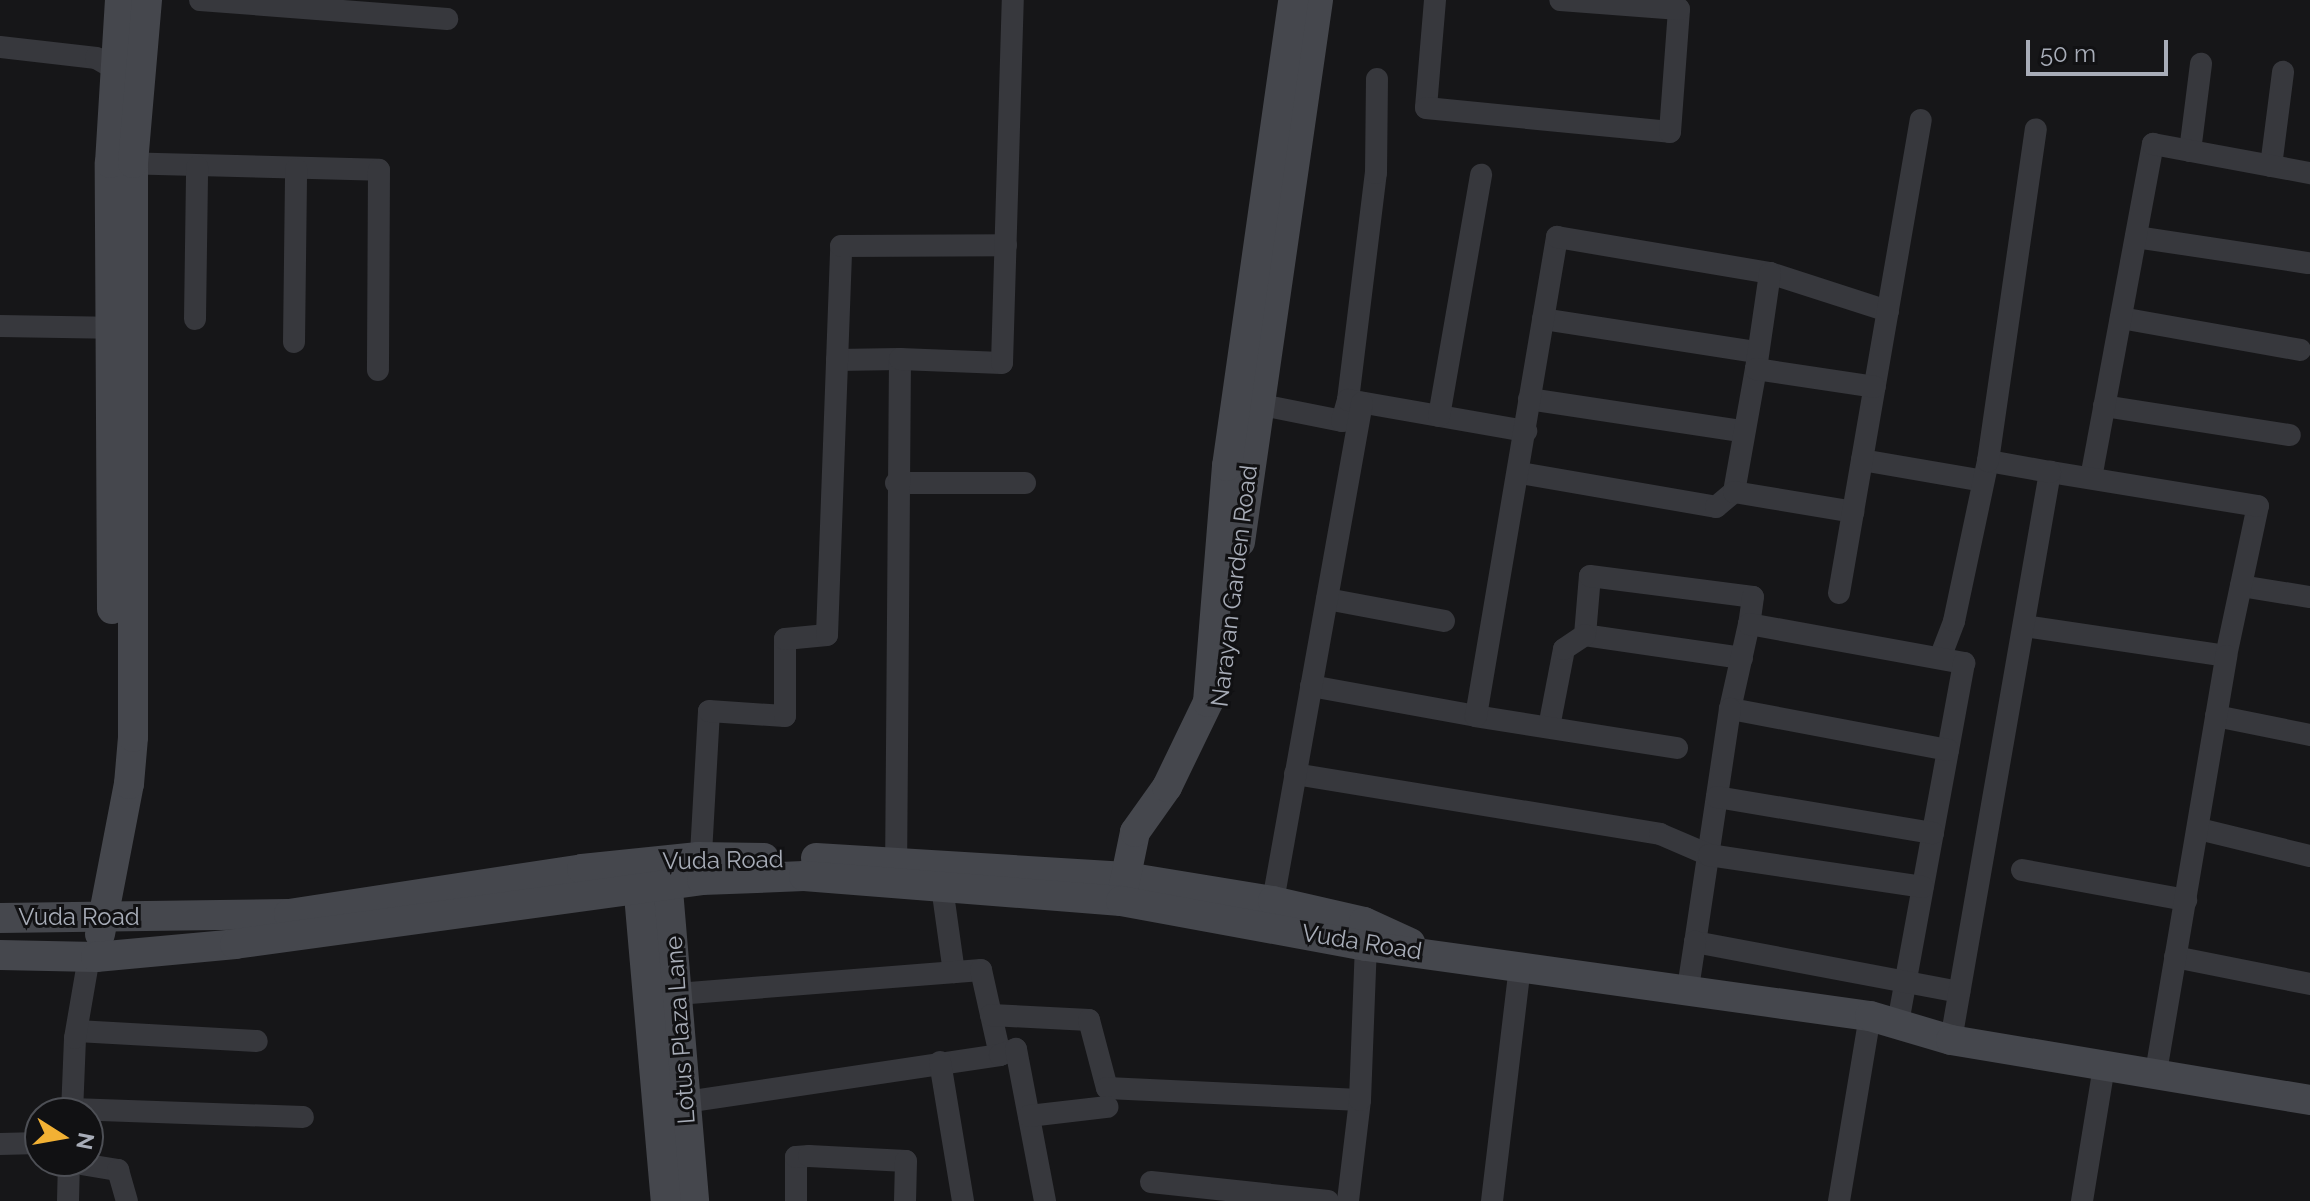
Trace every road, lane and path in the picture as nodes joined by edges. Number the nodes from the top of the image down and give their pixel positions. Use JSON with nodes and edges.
{"nodes":[{"id":1,"x":120,"y":0,"type":"edge"},
{"id":2,"x":147,"y":0,"type":"edge"},
{"id":3,"x":200,"y":0,"type":"edge"},
{"id":4,"x":1013,"y":0,"type":"edge"},
{"id":5,"x":1293,"y":0,"type":"edge"},
{"id":6,"x":1318,"y":0,"type":"edge"},
{"id":7,"x":1435,"y":0,"type":"edge"},
{"id":8,"x":1560,"y":0,"type":"edge"},
{"id":9,"x":447,"y":19,"type":"dead end"},
{"id":10,"x":0,"y":47,"type":"edge"},
{"id":11,"x":2201,"y":64,"type":"dead end"},
{"id":12,"x":115,"y":69,"type":"junction"},
{"id":13,"x":2283,"y":72,"type":"dead end"},
{"id":14,"x":1377,"y":79,"type":"dead end"},
{"id":15,"x":1921,"y":120,"type":"dead end"},
{"id":16,"x":2036,"y":129,"type":"dead end"},
{"id":17,"x":2190,"y":151,"type":"junction"},
{"id":18,"x":122,"y":163,"type":"junction"},
{"id":19,"x":2271,"y":166,"type":"junction"},
{"id":20,"x":197,"y":167,"type":"junction"},
{"id":21,"x":296,"y":169,"type":"junction"},
{"id":22,"x":2310,"y":173,"type":"edge"},
{"id":23,"x":1481,"y":175,"type":"dead end"},
{"id":24,"x":2136,"y":237,"type":"junction"},
{"id":25,"x":1006,"y":245,"type":"junction"},
{"id":26,"x":2308,"y":263,"type":"dead end"},
{"id":27,"x":1770,"y":273,"type":"junction"},
{"id":28,"x":1888,"y":311,"type":"junction"},
{"id":29,"x":2121,"y":318,"type":"junction"},
{"id":30,"x":195,"y":319,"type":"dead end"},
{"id":31,"x":1543,"y":319,"type":"junction"},
{"id":32,"x":0,"y":326,"type":"edge"},
{"id":33,"x":122,"y":328,"type":"junction"},
{"id":34,"x":294,"y":342,"type":"dead end"},
{"id":35,"x":2300,"y":350,"type":"dead end"},
{"id":36,"x":900,"y":359,"type":"junction"},
{"id":37,"x":837,"y":360,"type":"junction"},
{"id":38,"x":1756,"y":360,"type":"junction"},
{"id":39,"x":378,"y":370,"type":"dead end"},
{"id":40,"x":1875,"y":387,"type":"junction"},
{"id":41,"x":1529,"y":399,"type":"junction"},
{"id":42,"x":1247,"y":402,"type":"junction"},
{"id":43,"x":1355,"y":402,"type":"junction"},
{"id":44,"x":2104,"y":406,"type":"junction"},
{"id":45,"x":1439,"y":416,"type":"junction"},
{"id":46,"x":1526,"y":431,"type":"junction"},
{"id":47,"x":1741,"y":431,"type":"junction"},
{"id":48,"x":2290,"y":435,"type":"dead end"},
{"id":49,"x":1862,"y":460,"type":"junction"},
{"id":50,"x":1985,"y":471,"type":"junction"},
{"id":51,"x":2050,"y":472,"type":"junction"},
{"id":52,"x":1520,"y":473,"type":"junction"},
{"id":53,"x":2091,"y":478,"type":"junction"},
{"id":54,"x":896,"y":483,"type":"junction"},
{"id":55,"x":1025,"y":483,"type":"dead end"},
{"id":56,"x":1734,"y":492,"type":"junction"},
{"id":57,"x":1853,"y":512,"type":"junction"},
{"id":58,"x":2241,"y":586,"type":"junction"},
{"id":59,"x":1839,"y":593,"type":"dead end"},
{"id":60,"x":2310,"y":597,"type":"edge"},
{"id":61,"x":1327,"y":599,"type":"junction"},
{"id":62,"x":1444,"y":621,"type":"dead end"},
{"id":63,"x":1749,"y":624,"type":"junction"},
{"id":64,"x":2024,"y":626,"type":"junction"},
{"id":65,"x":1585,"y":635,"type":"junction"},
{"id":66,"x":2226,"y":656,"type":"junction"},
{"id":67,"x":1742,"y":658,"type":"junction"},
{"id":68,"x":1940,"y":658,"type":"junction"},
{"id":69,"x":1311,"y":686,"type":"junction"},
{"id":70,"x":1730,"y":709,"type":"junction"},
{"id":71,"x":1476,"y":716,"type":"junction"},
{"id":72,"x":2216,"y":716,"type":"junction"},
{"id":73,"x":1549,"y":727,"type":"junction"},
{"id":74,"x":2310,"y":735,"type":"edge"},
{"id":75,"x":1677,"y":748,"type":"dead end"},
{"id":76,"x":1948,"y":750,"type":"junction"},
{"id":77,"x":1295,"y":774,"type":"junction"},
{"id":78,"x":1717,"y":797,"type":"junction"},
{"id":79,"x":2199,"y":829,"type":"junction"},
{"id":80,"x":1933,"y":833,"type":"junction"},
{"id":81,"x":1709,"y":855,"type":"junction"},
{"id":82,"x":2310,"y":856,"type":"edge"},
{"id":83,"x":1128,"y":865,"type":"junction"},
{"id":84,"x":700,"y":868,"type":"junction"},
{"id":85,"x":2022,"y":870,"type":"dead end"},
{"id":86,"x":896,"y":871,"type":"junction"},
{"id":87,"x":653,"y":874,"type":"junction"},
{"id":88,"x":942,"y":887,"type":"junction"},
{"id":89,"x":1923,"y":887,"type":"junction"},
{"id":90,"x":2186,"y":900,"type":"junction"},
{"id":91,"x":98,"y":901,"type":"junction"},
{"id":92,"x":1273,"y":901,"type":"junction"},
{"id":93,"x":0,"y":918,"type":"edge"},
{"id":94,"x":1366,"y":946,"type":"junction"},
{"id":95,"x":1434,"y":953,"type":"junction"},
{"id":96,"x":0,"y":955,"type":"edge"},
{"id":97,"x":89,"y":957,"type":"junction"},
{"id":98,"x":2175,"y":957,"type":"junction"},
{"id":99,"x":1692,"y":961,"type":"junction"},
{"id":100,"x":1520,"y":965,"type":"junction"},
{"id":101,"x":954,"y":972,"type":"junction"},
{"id":102,"x":2310,"y":984,"type":"edge"},
{"id":103,"x":677,"y":994,"type":"junction"},
{"id":104,"x":1896,"y":1002,"type":"junction"},
{"id":105,"x":1956,"y":1013,"type":"junction"},
{"id":106,"x":991,"y":1015,"type":"junction"},
{"id":107,"x":77,"y":1031,"type":"junction"},
{"id":108,"x":257,"y":1041,"type":"dead end"},
{"id":109,"x":1000,"y":1055,"type":"junction"},
{"id":110,"x":940,"y":1062,"type":"junction"},
{"id":111,"x":2104,"y":1066,"type":"junction"},
{"id":112,"x":2156,"y":1072,"type":"junction"},
{"id":113,"x":73,"y":1097,"type":"edge"},
{"id":114,"x":1360,"y":1100,"type":"junction"},
{"id":115,"x":2310,"y":1100,"type":"edge"},
{"id":116,"x":686,"y":1102,"type":"junction"},
{"id":117,"x":1107,"y":1107,"type":"dead end"},
{"id":118,"x":104,"y":1112,"type":"edge"},
{"id":119,"x":1029,"y":1116,"type":"junction"},
{"id":120,"x":303,"y":1117,"type":"dead end"},
{"id":121,"x":24,"y":1143,"type":"edge"},
{"id":122,"x":0,"y":1144,"type":"edge"},
{"id":123,"x":104,"y":1167,"type":"edge"},
{"id":124,"x":69,"y":1177,"type":"edge"},
{"id":125,"x":1151,"y":1182,"type":"dead end"},
{"id":126,"x":68,"y":1200,"type":"edge"},
{"id":127,"x":57,"y":1201,"type":"edge"},
{"id":128,"x":127,"y":1201,"type":"edge"},
{"id":129,"x":666,"y":1201,"type":"edge"},
{"id":130,"x":694,"y":1201,"type":"edge"},
{"id":131,"x":796,"y":1201,"type":"edge"},
{"id":132,"x":905,"y":1201,"type":"edge"},
{"id":133,"x":963,"y":1201,"type":"edge"},
{"id":134,"x":1045,"y":1201,"type":"edge"},
{"id":135,"x":1328,"y":1201,"type":"edge"},
{"id":136,"x":1348,"y":1201,"type":"edge"},
{"id":137,"x":1492,"y":1201,"type":"edge"},
{"id":138,"x":1839,"y":1201,"type":"edge"},
{"id":139,"x":2082,"y":1201,"type":"edge"}],
"edges":[{"from":1,"to":12,"type":"street"},
{"from":2,"to":18,"type":"street"},
{"from":3,"to":9,"type":"street"},
{"from":4,"to":25,"type":"street"},
{"from":5,"to":42,"type":"street","name":"Narayan Garden Road"},
{"from":6,"to":42,"type":"street","name":"Narayan Garden Road"},
{"from":7,"to":8,"type":"street"},
{"from":10,"to":12,"type":"street"},
{"from":11,"to":17,"type":"street"},
{"from":12,"to":18,"type":"street"},
{"from":13,"to":19,"type":"street"},
{"from":14,"to":43,"type":"street"},
{"from":15,"to":28,"type":"street"},
{"from":16,"to":50,"type":"street"},
{"from":17,"to":19,"type":"street"},
{"from":17,"to":24,"type":"street"},
{"from":18,"to":20,"type":"street"},
{"from":18,"to":33,"type":"street"},
{"from":19,"to":22,"type":"street"},
{"from":20,"to":21,"type":"street"},
{"from":20,"to":30,"type":"street"},
{"from":21,"to":34,"type":"street"},
{"from":21,"to":39,"type":"street"},
{"from":23,"to":45,"type":"street"},
{"from":24,"to":26,"type":"street"},
{"from":24,"to":29,"type":"street"},
{"from":25,"to":36,"type":"street"},
{"from":25,"to":37,"type":"street"},
{"from":27,"to":28,"type":"street"},
{"from":27,"to":31,"type":"street"},
{"from":27,"to":38,"type":"street"},
{"from":28,"to":40,"type":"street"},
{"from":29,"to":35,"type":"street"},
{"from":29,"to":44,"type":"street"},
{"from":31,"to":38,"type":"street"},
{"from":31,"to":41,"type":"street"},
{"from":32,"to":33,"type":"street"},
{"from":33,"to":91,"type":"street"},
{"from":36,"to":37,"type":"street"},
{"from":36,"to":54,"type":"street"},
{"from":37,"to":84,"type":"street"},
{"from":38,"to":40,"type":"street"},
{"from":38,"to":47,"type":"street"},
{"from":40,"to":49,"type":"street"},
{"from":41,"to":46,"type":"street"},
{"from":41,"to":47,"type":"street"},
{"from":42,"to":43,"type":"street"},
{"from":42,"to":83,"type":"street","name":"Narayan Garden Road"},
{"from":43,"to":45,"type":"street"},
{"from":43,"to":61,"type":"street"},
{"from":44,"to":48,"type":"street"},
{"from":44,"to":53,"type":"street"},
{"from":45,"to":46,"type":"street"},
{"from":46,"to":52,"type":"street"},
{"from":47,"to":56,"type":"street"},
{"from":49,"to":50,"type":"street"},
{"from":49,"to":57,"type":"street"},
{"from":50,"to":51,"type":"street"},
{"from":50,"to":68,"type":"street"},
{"from":51,"to":53,"type":"street"},
{"from":51,"to":64,"type":"street"},
{"from":52,"to":56,"type":"street"},
{"from":52,"to":71,"type":"street"},
{"from":53,"to":58,"type":"street"},
{"from":54,"to":55,"type":"street"},
{"from":54,"to":86,"type":"street"},
{"from":56,"to":57,"type":"street"},
{"from":57,"to":59,"type":"street"},
{"from":58,"to":60,"type":"street"},
{"from":58,"to":66,"type":"street"},
{"from":61,"to":62,"type":"street"},
{"from":61,"to":69,"type":"street"},
{"from":63,"to":65,"type":"street"},
{"from":63,"to":67,"type":"street"},
{"from":63,"to":68,"type":"street"},
{"from":64,"to":66,"type":"street"},
{"from":64,"to":105,"type":"street"},
{"from":65,"to":67,"type":"street"},
{"from":65,"to":73,"type":"street"},
{"from":66,"to":72,"type":"street"},
{"from":67,"to":70,"type":"street"},
{"from":68,"to":76,"type":"street"},
{"from":69,"to":71,"type":"street"},
{"from":69,"to":77,"type":"street"},
{"from":70,"to":76,"type":"street"},
{"from":70,"to":78,"type":"street"},
{"from":71,"to":73,"type":"street"},
{"from":72,"to":74,"type":"street"},
{"from":72,"to":79,"type":"street"},
{"from":73,"to":75,"type":"street"},
{"from":76,"to":80,"type":"street"},
{"from":77,"to":81,"type":"street"},
{"from":77,"to":92,"type":"street"},
{"from":78,"to":80,"type":"street"},
{"from":78,"to":81,"type":"street"},
{"from":79,"to":82,"type":"street"},
{"from":79,"to":90,"type":"street"},
{"from":80,"to":89,"type":"street"},
{"from":81,"to":89,"type":"street"},
{"from":81,"to":99,"type":"street"},
{"from":83,"to":86,"type":"street","name":"Vuda Road"},
{"from":83,"to":88,"type":"street","name":"Vuda Road"},
{"from":83,"to":92,"type":"street","name":"Vuda Road"},
{"from":83,"to":94,"type":"street","name":"Vuda Road"},
{"from":84,"to":86,"type":"street","name":"Vuda Road"},
{"from":84,"to":87,"type":"street","name":"Vuda Road"},
{"from":85,"to":90,"type":"street"},
{"from":86,"to":88,"type":"street","name":"Vuda Road"},
{"from":87,"to":91,"type":"street","name":"Vuda Road"},
{"from":87,"to":97,"type":"street","name":"Vuda Road"},
{"from":87,"to":103,"type":"street","name":"Lotus Plaza Lane"},
{"from":87,"to":129,"type":"street","name":"Lotus Plaza Lane"},
{"from":88,"to":101,"type":"street"},
{"from":89,"to":104,"type":"street"},
{"from":90,"to":98,"type":"street"},
{"from":91,"to":93,"type":"street","name":"Vuda Road"},
{"from":91,"to":97,"type":"street"},
{"from":92,"to":95,"type":"street","name":"Vuda Road"},
{"from":94,"to":95,"type":"street","name":"Vuda Road"},
{"from":94,"to":114,"type":"street"},
{"from":95,"to":100,"type":"street"},
{"from":96,"to":97,"type":"street","name":"Vuda Road"},
{"from":97,"to":107,"type":"street"},
{"from":98,"to":102,"type":"street"},
{"from":98,"to":112,"type":"street"},
{"from":99,"to":100,"type":"street"},
{"from":99,"to":104,"type":"street"},
{"from":99,"to":104,"type":"street"},
{"from":100,"to":137,"type":"street"},
{"from":101,"to":103,"type":"street"},
{"from":101,"to":106,"type":"street"},
{"from":103,"to":116,"type":"street","name":"Lotus Plaza Lane"},
{"from":104,"to":105,"type":"street"},
{"from":104,"to":105,"type":"street"},
{"from":104,"to":138,"type":"street"},
{"from":105,"to":111,"type":"street"},
{"from":106,"to":109,"type":"street"},
{"from":106,"to":114,"type":"street"},
{"from":107,"to":108,"type":"street"},
{"from":107,"to":113,"type":"street"},
{"from":109,"to":110,"type":"street"},
{"from":109,"to":119,"type":"street"},
{"from":110,"to":116,"type":"street"},
{"from":110,"to":133,"type":"street"},
{"from":111,"to":112,"type":"street"},
{"from":111,"to":139,"type":"street"},
{"from":112,"to":115,"type":"street"},
{"from":114,"to":136,"type":"street"},
{"from":116,"to":130,"type":"street","name":"Lotus Plaza Lane"},
{"from":117,"to":119,"type":"street"},
{"from":118,"to":120,"type":"street"},
{"from":119,"to":134,"type":"street"},
{"from":121,"to":122,"type":"street"},
{"from":123,"to":128,"type":"street"},
{"from":124,"to":126,"type":"street"},
{"from":125,"to":135,"type":"street"},
{"from":126,"to":127,"type":"street"},
{"from":131,"to":132,"type":"street"}]}
